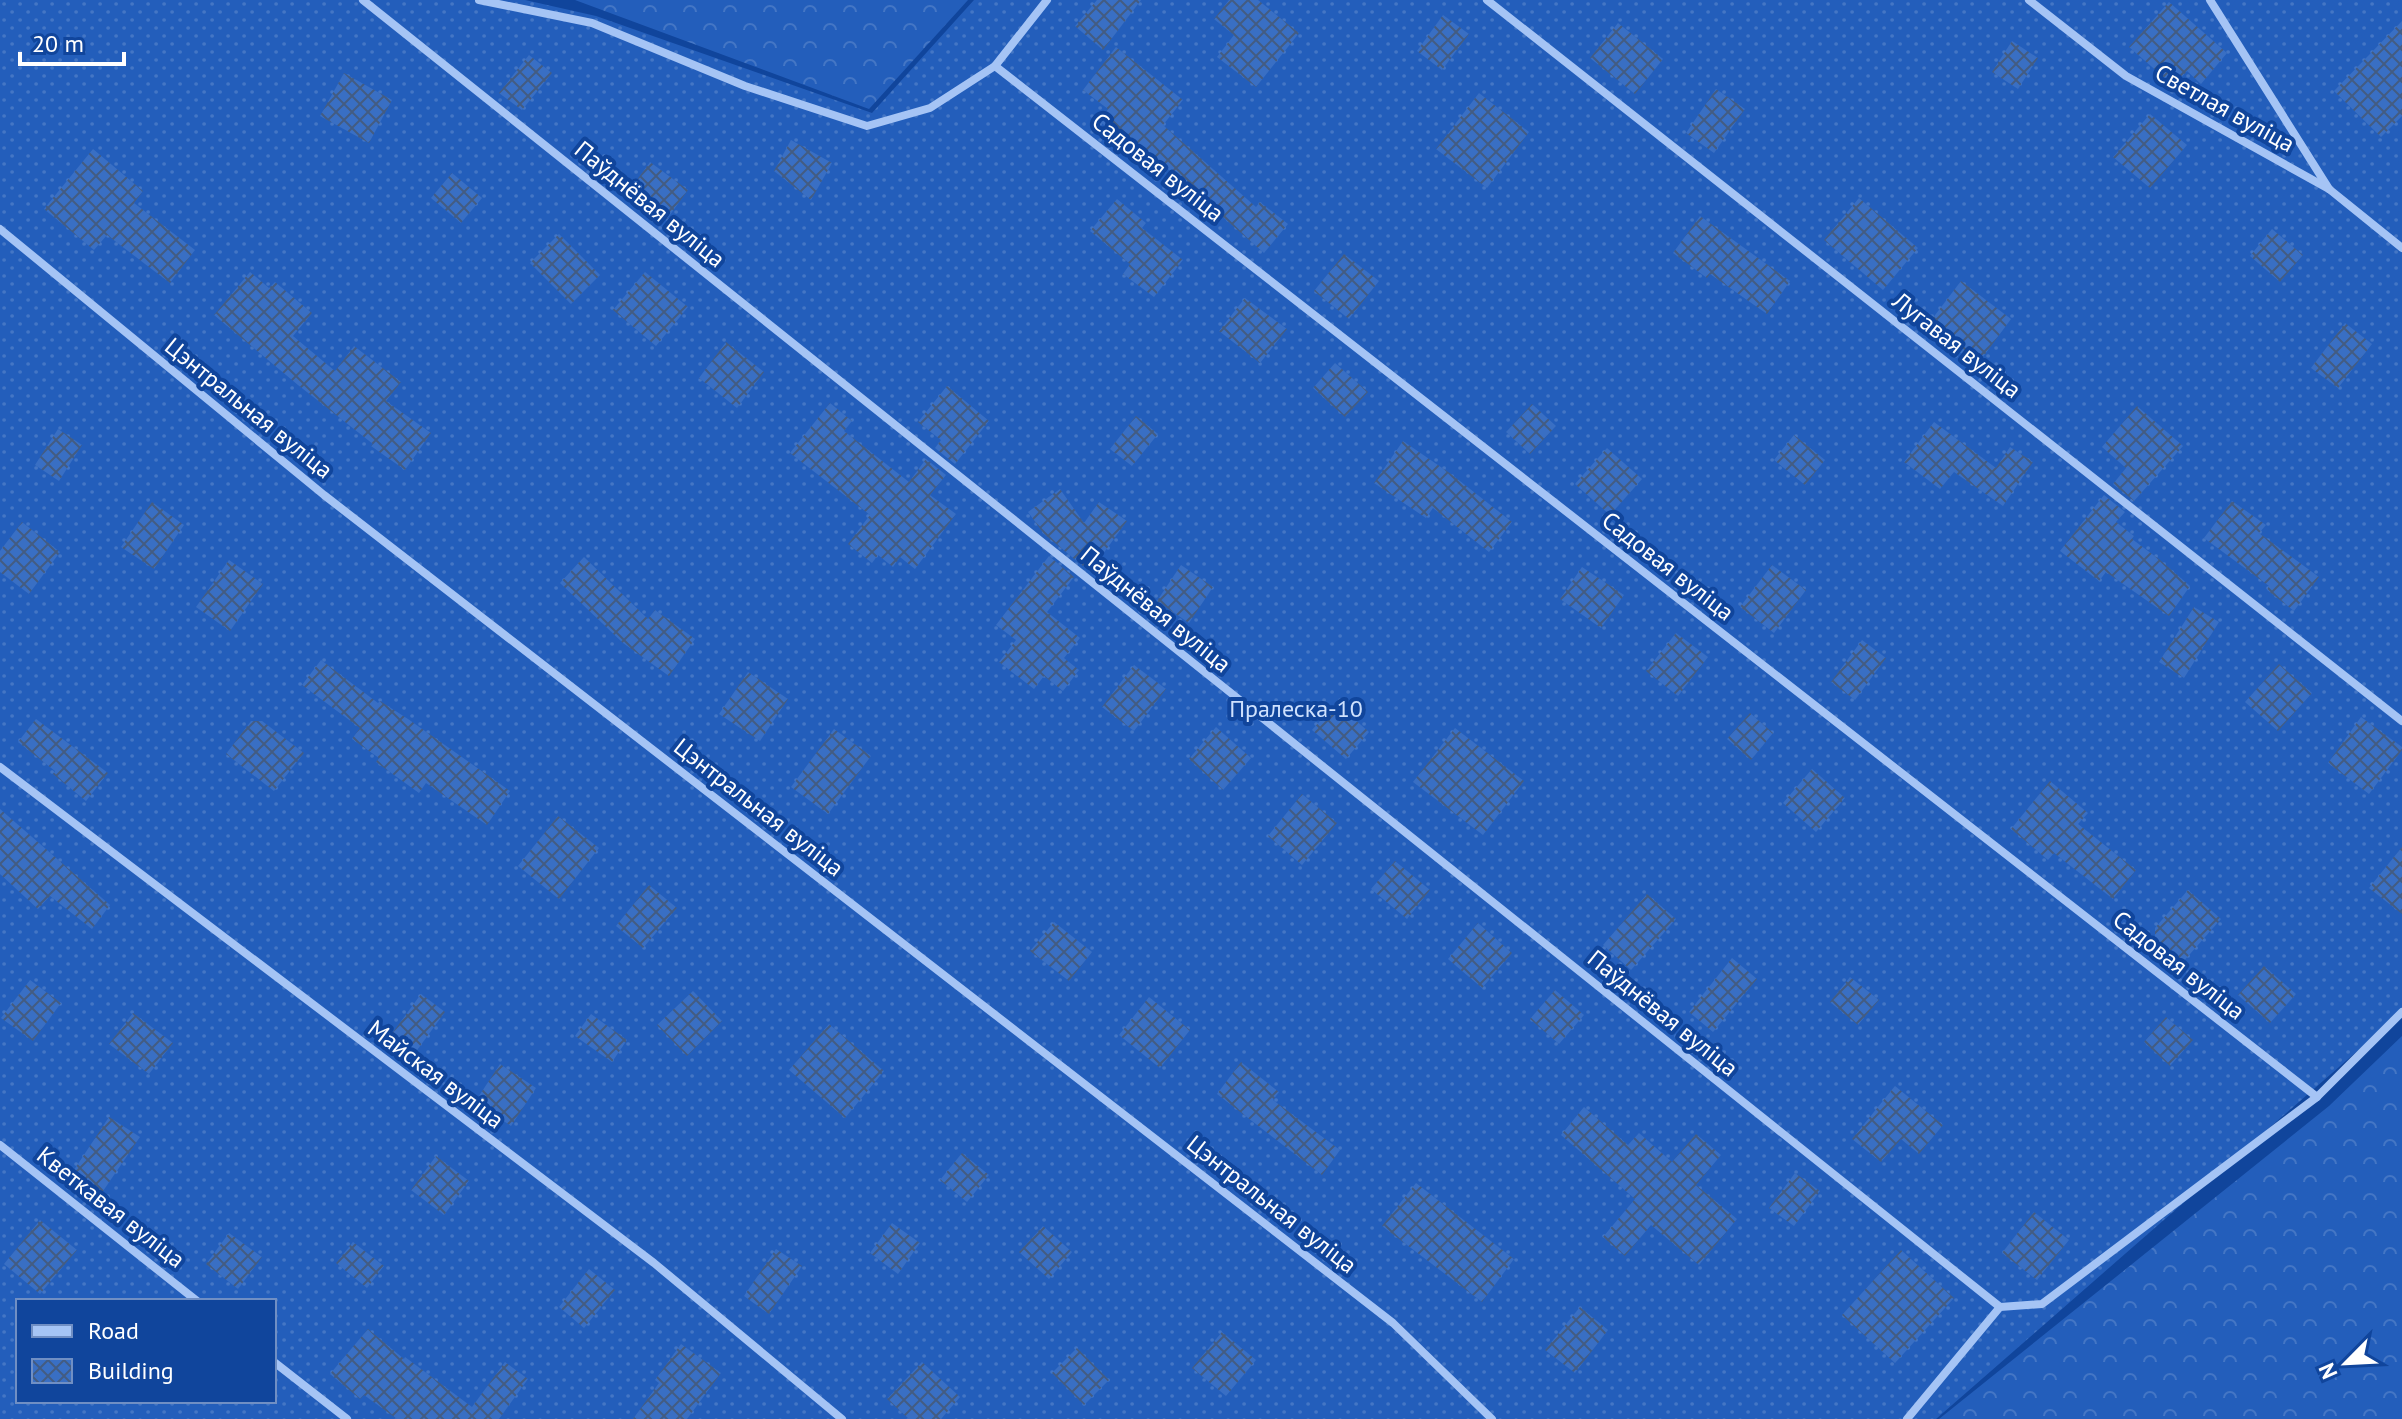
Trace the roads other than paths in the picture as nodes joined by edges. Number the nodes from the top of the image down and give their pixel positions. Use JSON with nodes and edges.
{"nodes":[{"id":1,"x":363,"y":0,"type":"edge"},
{"id":2,"x":479,"y":0,"type":"edge"},
{"id":3,"x":1047,"y":0,"type":"edge"},
{"id":4,"x":1487,"y":0,"type":"edge"},
{"id":5,"x":2029,"y":0,"type":"edge"},
{"id":6,"x":2210,"y":0,"type":"edge"},
{"id":7,"x":995,"y":66,"type":"junction"},
{"id":8,"x":2329,"y":189,"type":"junction"},
{"id":9,"x":0,"y":229,"type":"edge"},
{"id":10,"x":2402,"y":248,"type":"edge"},
{"id":11,"x":2402,"y":721,"type":"edge"},
{"id":12,"x":0,"y":767,"type":"edge"},
{"id":13,"x":2402,"y":1012,"type":"edge"},
{"id":14,"x":2317,"y":1097,"type":"junction"},
{"id":15,"x":0,"y":1145,"type":"edge"},
{"id":16,"x":194,"y":1299,"type":"edge"},
{"id":17,"x":2000,"y":1307,"type":"junction"},
{"id":18,"x":276,"y":1364,"type":"edge"},
{"id":19,"x":347,"y":1419,"type":"edge"},
{"id":20,"x":842,"y":1419,"type":"edge"},
{"id":21,"x":1492,"y":1419,"type":"edge"},
{"id":22,"x":1907,"y":1419,"type":"edge"}],
"edges":[{"from":1,"to":17,"type":"street","name":"Паўднёвая вуліца"},
{"from":2,"to":7,"type":"street"},
{"from":3,"to":7,"type":"street"},
{"from":4,"to":11,"type":"street","name":"Лугавая вуліца"},
{"from":5,"to":8,"type":"street","name":"Светлая вуліца"},
{"from":6,"to":8,"type":"street"},
{"from":7,"to":14,"type":"street","name":"Садовая вуліца"},
{"from":8,"to":10,"type":"street","name":"Светлая вуліца"},
{"from":9,"to":21,"type":"street","name":"Цэнтральная вуліца"},
{"from":12,"to":20,"type":"street","name":"Майская вуліца"},
{"from":13,"to":14,"type":"street"},
{"from":14,"to":17,"type":"street"},
{"from":15,"to":16,"type":"street","name":"Кветкавая вуліца"},
{"from":17,"to":22,"type":"street"},
{"from":18,"to":19,"type":"street"}]}
